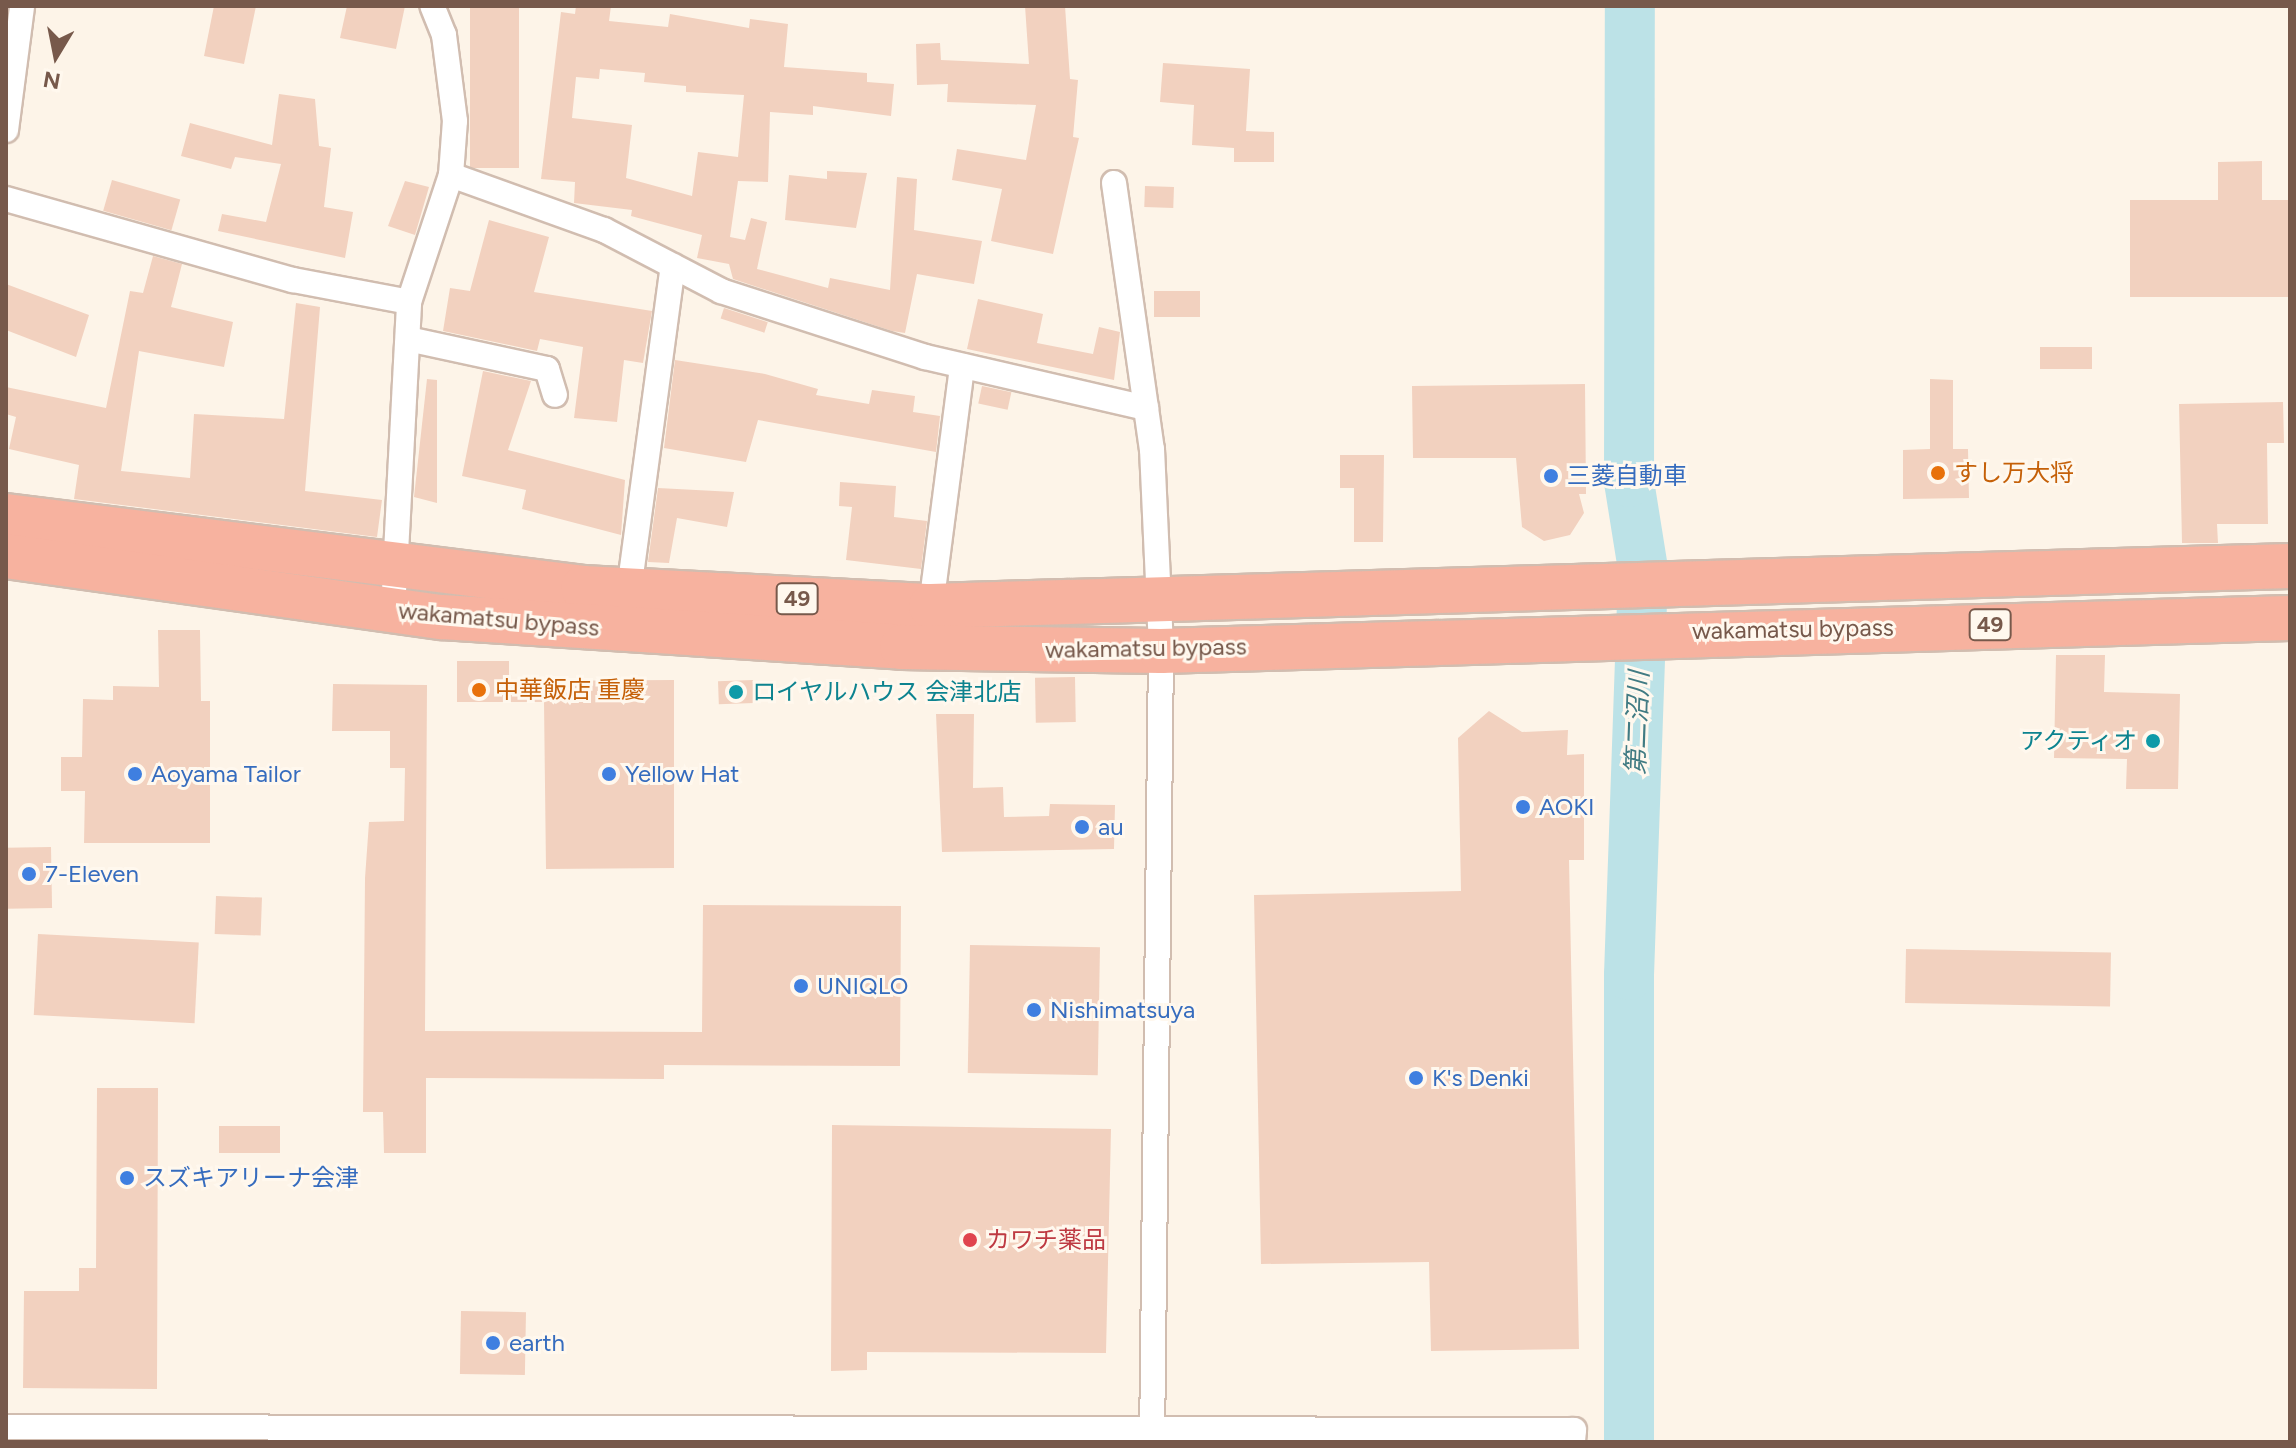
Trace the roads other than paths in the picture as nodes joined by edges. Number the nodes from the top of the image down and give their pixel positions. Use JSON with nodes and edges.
{"nodes":[{"id":1,"x":22,"y":6,"type":"edge"},
{"id":2,"x":432,"y":6,"type":"edge"},
{"id":3,"x":6,"y":130,"type":"edge"},
{"id":4,"x":451,"y":175,"type":"junction"},
{"id":5,"x":1114,"y":183,"type":"dead end"},
{"id":6,"x":6,"y":199,"type":"edge"},
{"id":7,"x":673,"y":266,"type":"junction"},
{"id":8,"x":409,"y":302,"type":"junction"},
{"id":9,"x":408,"y":339,"type":"junction"},
{"id":10,"x":962,"y":366,"type":"junction"},
{"id":11,"x":555,"y":395,"type":"dead end"},
{"id":12,"x":1146,"y":408,"type":"junction"},
{"id":13,"x":6,"y":516,"type":"edge"},
{"id":14,"x":6,"y":556,"type":"edge"},
{"id":15,"x":2290,"y":566,"type":"edge"},
{"id":16,"x":396,"y":590,"type":"junction"},
{"id":17,"x":629,"y":590,"type":"junction"},
{"id":18,"x":1159,"y":603,"type":"junction"},
{"id":19,"x":931,"y":606,"type":"junction"},
{"id":20,"x":2290,"y":618,"type":"edge"},
{"id":21,"x":1161,"y":651,"type":"junction"},
{"id":22,"x":6,"y":1427,"type":"edge"},
{"id":23,"x":520,"y":1435,"type":"edge"},
{"id":24,"x":912,"y":1436,"type":"edge"},
{"id":25,"x":1403,"y":1436,"type":"edge"},
{"id":26,"x":1152,"y":1437,"type":"edge"},
{"id":27,"x":1573,"y":1442,"type":"edge"}],
"edges":[{"from":1,"to":3,"type":"street"},
{"from":2,"to":4,"type":"street"},
{"from":4,"to":7,"type":"street"},
{"from":4,"to":8,"type":"street"},
{"from":5,"to":12,"type":"street"},
{"from":6,"to":8,"type":"street"},
{"from":7,"to":10,"type":"street"},
{"from":7,"to":17,"type":"street"},
{"from":8,"to":9,"type":"street"},
{"from":9,"to":11,"type":"street"},
{"from":9,"to":16,"type":"street"},
{"from":10,"to":12,"type":"street"},
{"from":10,"to":19,"type":"street"},
{"from":12,"to":18,"type":"street"},
{"from":13,"to":16,"type":"highway","name":"wakamatsu bypass","number":"49"},
{"from":14,"to":16,"type":"highway","name":"wakamatsu bypass","number":"49"},
{"from":15,"to":18,"type":"highway","name":"wakamatsu bypass","number":"49"},
{"from":16,"to":17,"type":"highway","name":"wakamatsu bypass","number":"49"},
{"from":16,"to":21,"type":"highway","name":"wakamatsu bypass","number":"49"},
{"from":17,"to":19,"type":"highway","name":"wakamatsu bypass","number":"49"},
{"from":18,"to":19,"type":"highway","name":"wakamatsu bypass","number":"49"},
{"from":18,"to":21,"type":"street"},
{"from":20,"to":21,"type":"highway","name":"wakamatsu bypass","number":"49"},
{"from":21,"to":26,"type":"street"},
{"from":22,"to":23,"type":"street"},
{"from":23,"to":24,"type":"street"},
{"from":24,"to":26,"type":"street"},
{"from":25,"to":26,"type":"street"},
{"from":25,"to":27,"type":"street"}]}
